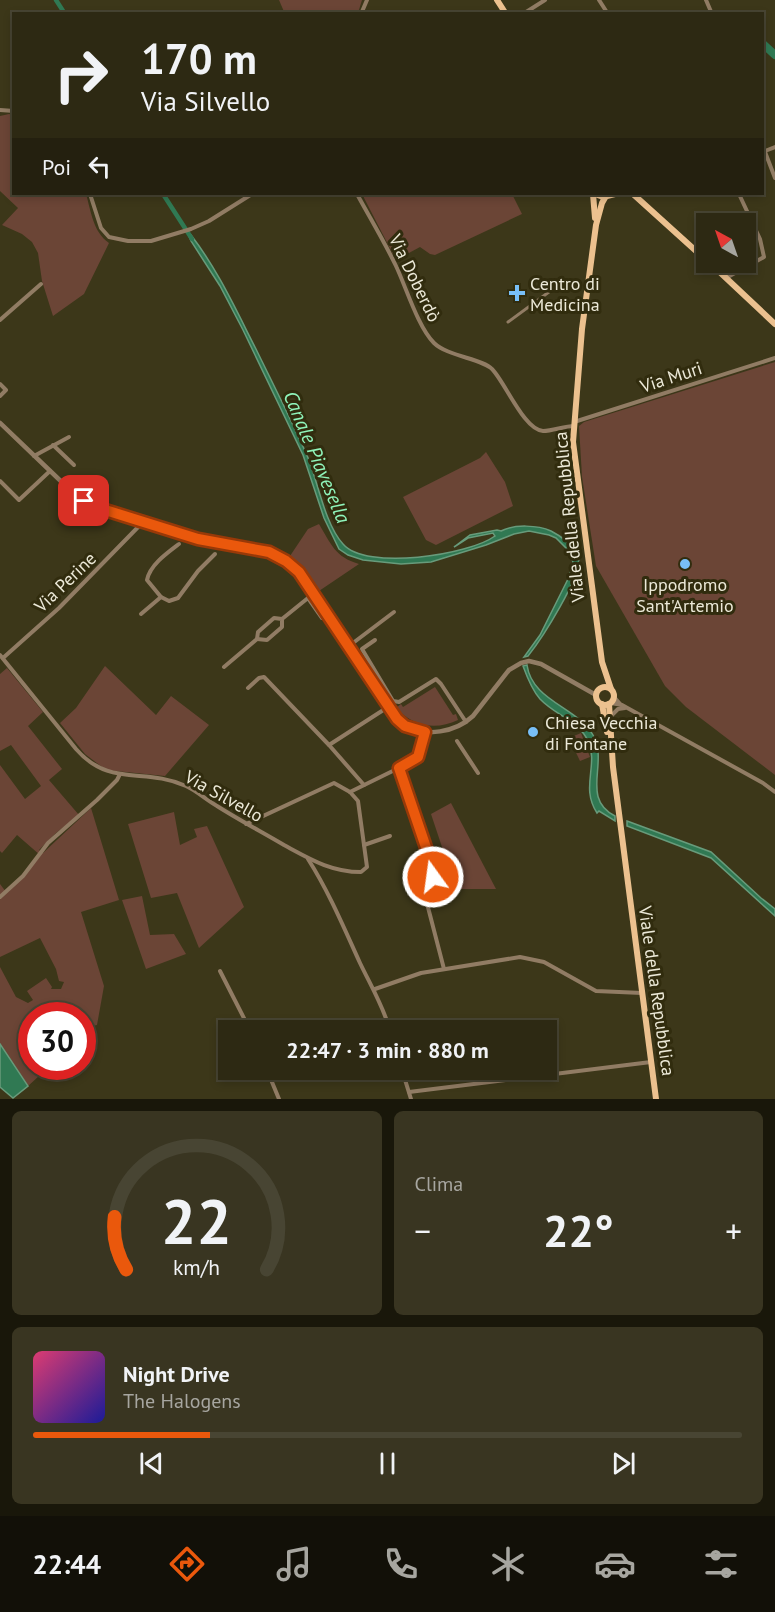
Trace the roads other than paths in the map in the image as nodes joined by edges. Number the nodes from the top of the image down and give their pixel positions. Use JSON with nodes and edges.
{"nodes":[{"id":1,"x":545,"y":0,"type":"edge"},
{"id":2,"x":526,"y":12,"type":"edge"},
{"id":3,"x":775,"y":147,"type":"edge"},
{"id":4,"x":765,"y":151,"type":"joint"},
{"id":5,"x":775,"y":178,"type":"edge"},
{"id":6,"x":90,"y":195,"type":"edge"},
{"id":7,"x":250,"y":195,"type":"edge"},
{"id":8,"x":358,"y":195,"type":"edge"},
{"id":9,"x":594,"y":195,"type":"edge"},
{"id":10,"x":610,"y":195,"type":"edge"},
{"id":11,"x":628,"y":195,"type":"edge"},
{"id":12,"x":635,"y":195,"type":"edge"},
{"id":13,"x":738,"y":195,"type":"edge"},
{"id":14,"x":657,"y":214,"type":"junction"},
{"id":15,"x":596,"y":225,"type":"junction"},
{"id":16,"x":696,"y":250,"type":"edge"},
{"id":17,"x":721,"y":273,"type":"edge"},
{"id":18,"x":726,"y":278,"type":"junction"},
{"id":19,"x":41,"y":284,"type":"dead end"},
{"id":20,"x":553,"y":289,"type":"dead end"},
{"id":21,"x":530,"y":299,"type":"dead end"},
{"id":22,"x":533,"y":303,"type":"junction"},
{"id":23,"x":0,"y":320,"type":"edge"},
{"id":24,"x":508,"y":322,"type":"dead end"},
{"id":25,"x":775,"y":324,"type":"edge"},
{"id":26,"x":775,"y":358,"type":"edge"},
{"id":27,"x":0,"y":384,"type":"edge"},
{"id":28,"x":0,"y":396,"type":"edge"},
{"id":29,"x":0,"y":423,"type":"edge"},
{"id":30,"x":574,"y":424,"type":"junction"},
{"id":31,"x":69,"y":437,"type":"dead end"},
{"id":32,"x":53,"y":445,"type":"junction"},
{"id":33,"x":34,"y":456,"type":"junction"},
{"id":34,"x":74,"y":465,"type":"dead end"},
{"id":35,"x":50,"y":471,"type":"junction"},
{"id":36,"x":0,"y":481,"type":"edge"},
{"id":37,"x":143,"y":522,"type":"junction"},
{"id":38,"x":179,"y":544,"type":"dead end"},
{"id":39,"x":215,"y":554,"type":"dead end"},
{"id":40,"x":312,"y":590,"type":"junction"},
{"id":41,"x":161,"y":597,"type":"junction"},
{"id":42,"x":308,"y":598,"type":"junction"},
{"id":43,"x":394,"y":612,"type":"dead end"},
{"id":44,"x":141,"y":614,"type":"dead end"},
{"id":45,"x":331,"y":618,"type":"junction"},
{"id":46,"x":282,"y":619,"type":"junction"},
{"id":47,"x":257,"y":639,"type":"junction"},
{"id":48,"x":375,"y":640,"type":"dead end"},
{"id":49,"x":348,"y":646,"type":"junction"},
{"id":50,"x":1,"y":656,"type":"edge"},
{"id":51,"x":602,"y":662,"type":"junction"},
{"id":52,"x":224,"y":667,"type":"dead end"},
{"id":53,"x":385,"y":686,"type":"junction"},
{"id":54,"x":248,"y":688,"type":"dead end"},
{"id":55,"x":611,"y":689,"type":"junction"},
{"id":56,"x":378,"y":691,"type":"junction"},
{"id":57,"x":599,"y":691,"type":"junction"},
{"id":58,"x":609,"y":702,"type":"junction"},
{"id":59,"x":624,"y":706,"type":"junction"},
{"id":60,"x":388,"y":707,"type":"junction"},
{"id":61,"x":609,"y":719,"type":"junction"},
{"id":62,"x":466,"y":722,"type":"junction"},
{"id":63,"x":425,"y":732,"type":"junction"},
{"id":64,"x":457,"y":741,"type":"dead end"},
{"id":65,"x":611,"y":744,"type":"junction"},
{"id":66,"x":330,"y":745,"type":"junction"},
{"id":67,"x":399,"y":768,"type":"junction"},
{"id":68,"x":477,"y":773,"type":"dead end"},
{"id":69,"x":120,"y":774,"type":"junction"},
{"id":70,"x":364,"y":785,"type":"junction"},
{"id":71,"x":350,"y":792,"type":"junction"},
{"id":72,"x":775,"y":792,"type":"edge"},
{"id":73,"x":358,"y":801,"type":"junction"},
{"id":74,"x":264,"y":817,"type":"junction"},
{"id":75,"x":246,"y":824,"type":"junction"},
{"id":76,"x":257,"y":830,"type":"junction"},
{"id":77,"x":390,"y":836,"type":"dead end"},
{"id":78,"x":364,"y":845,"type":"junction"},
{"id":79,"x":308,"y":859,"type":"junction"},
{"id":80,"x":327,"y":867,"type":"junction"},
{"id":81,"x":433,"y":877,"type":"dead end"},
{"id":82,"x":322,"y":882,"type":"junction"},
{"id":83,"x":423,"y":888,"type":"dead end"},
{"id":84,"x":0,"y":897,"type":"edge"},
{"id":85,"x":444,"y":969,"type":"junction"},
{"id":86,"x":220,"y":971,"type":"dead end"},
{"id":87,"x":375,"y":989,"type":"junction"},
{"id":88,"x":642,"y":993,"type":"junction"},
{"id":89,"x":245,"y":1020,"type":"edge"},
{"id":90,"x":386,"y":1020,"type":"edge"},
{"id":91,"x":651,"y":1062,"type":"junction"},
{"id":92,"x":271,"y":1080,"type":"edge"},
{"id":93,"x":405,"y":1080,"type":"edge"},
{"id":94,"x":409,"y":1092,"type":"junction"},
{"id":95,"x":279,"y":1099,"type":"edge"},
{"id":96,"x":411,"y":1099,"type":"edge"},
{"id":97,"x":656,"y":1099,"type":"edge"}],
"edges":[{"from":1,"to":2,"type":"street"},
{"from":3,"to":4,"type":"street"},
{"from":4,"to":5,"type":"street"},
{"from":6,"to":7,"type":"street"},
{"from":8,"to":30,"type":"street","name":"Via Doberdò"},
{"from":9,"to":15,"type":"main road"},
{"from":10,"to":15,"type":"main road"},
{"from":11,"to":14,"type":"main road"},
{"from":12,"to":14,"type":"main road"},
{"from":13,"to":18,"type":"street"},
{"from":14,"to":16,"type":"main road"},
{"from":15,"to":30,"type":"main road","name":"Viale della Repubblica"},
{"from":17,"to":18,"type":"main road"},
{"from":18,"to":25,"type":"main road"},
{"from":19,"to":23,"type":"street"},
{"from":20,"to":22,"type":"street"},
{"from":21,"to":22,"type":"street"},
{"from":22,"to":24,"type":"street"},
{"from":26,"to":30,"type":"street","name":"Via Muri"},
{"from":27,"to":28,"type":"street"},
{"from":29,"to":33,"type":"street"},
{"from":30,"to":51,"type":"main road","name":"Viale della Repubblica"},
{"from":31,"to":32,"type":"street"},
{"from":32,"to":33,"type":"street"},
{"from":32,"to":34,"type":"street"},
{"from":33,"to":35,"type":"street"},
{"from":35,"to":36,"type":"street"},
{"from":35,"to":37,"type":"street"},
{"from":37,"to":40,"type":"street"},
{"from":37,"to":50,"type":"street","name":"Via Perine"},
{"from":38,"to":41,"type":"street"},
{"from":39,"to":41,"type":"street"},
{"from":40,"to":42,"type":"street"},
{"from":40,"to":45,"type":"street"},
{"from":41,"to":44,"type":"street"},
{"from":42,"to":45,"type":"street"},
{"from":42,"to":46,"type":"street"},
{"from":43,"to":49,"type":"street"},
{"from":45,"to":49,"type":"street"},
{"from":46,"to":47,"type":"street"},
{"from":46,"to":47,"type":"street"},
{"from":47,"to":52,"type":"street"},
{"from":48,"to":53,"type":"street"},
{"from":49,"to":56,"type":"street"},
{"from":50,"to":69,"type":"street","name":"Via Silvello"},
{"from":51,"to":55,"type":"main road","name":"Viale della Repubblica"},
{"from":51,"to":57,"type":"main road","name":"Viale della Repubblica"},
{"from":53,"to":56,"type":"street"},
{"from":53,"to":62,"type":"street"},
{"from":54,"to":66,"type":"street"},
{"from":55,"to":57,"type":"main road"},
{"from":55,"to":58,"type":"main road","name":"Viale della Repubblica"},
{"from":56,"to":60,"type":"street"},
{"from":57,"to":58,"type":"main road","name":"Viale della Repubblica"},
{"from":57,"to":62,"type":"street"},
{"from":58,"to":59,"type":"street"},
{"from":58,"to":61,"type":"main road","name":"Viale della Repubblica"},
{"from":58,"to":65,"type":"main road","name":"Viale della Repubblica"},
{"from":59,"to":61,"type":"street"},
{"from":59,"to":72,"type":"street"},
{"from":60,"to":63,"type":"street"},
{"from":60,"to":66,"type":"street"},
{"from":61,"to":65,"type":"main road","name":"Viale della Repubblica"},
{"from":62,"to":63,"type":"street"},
{"from":63,"to":67,"type":"street"},
{"from":64,"to":68,"type":"street"},
{"from":65,"to":88,"type":"main road","name":"Viale della Repubblica"},
{"from":66,"to":70,"type":"street"},
{"from":67,"to":70,"type":"street"},
{"from":67,"to":81,"type":"street"},
{"from":69,"to":75,"type":"street","name":"Via Silvello"},
{"from":69,"to":84,"type":"street"},
{"from":70,"to":71,"type":"street"},
{"from":70,"to":73,"type":"street"},
{"from":71,"to":73,"type":"street"},
{"from":71,"to":74,"type":"street"},
{"from":73,"to":78,"type":"street","name":"Via Silvello"},
{"from":74,"to":75,"type":"street"},
{"from":74,"to":76,"type":"street"},
{"from":75,"to":76,"type":"street","name":"Via Silvello"},
{"from":76,"to":79,"type":"street","name":"Via Silvello"},
{"from":77,"to":78,"type":"street"},
{"from":78,"to":80,"type":"street","name":"Via Silvello"},
{"from":79,"to":80,"type":"street","name":"Via Silvello"},
{"from":79,"to":82,"type":"street"},
{"from":80,"to":82,"type":"street"},
{"from":82,"to":87,"type":"street"},
{"from":83,"to":85,"type":"street"},
{"from":85,"to":87,"type":"street"},
{"from":85,"to":88,"type":"street"},
{"from":86,"to":89,"type":"street"},
{"from":87,"to":90,"type":"street"},
{"from":88,"to":91,"type":"main road","name":"Viale della Repubblica"},
{"from":91,"to":94,"type":"street"},
{"from":91,"to":97,"type":"main road","name":"Viale della Repubblica"},
{"from":92,"to":95,"type":"street"},
{"from":93,"to":94,"type":"street"},
{"from":94,"to":96,"type":"street"}]}
